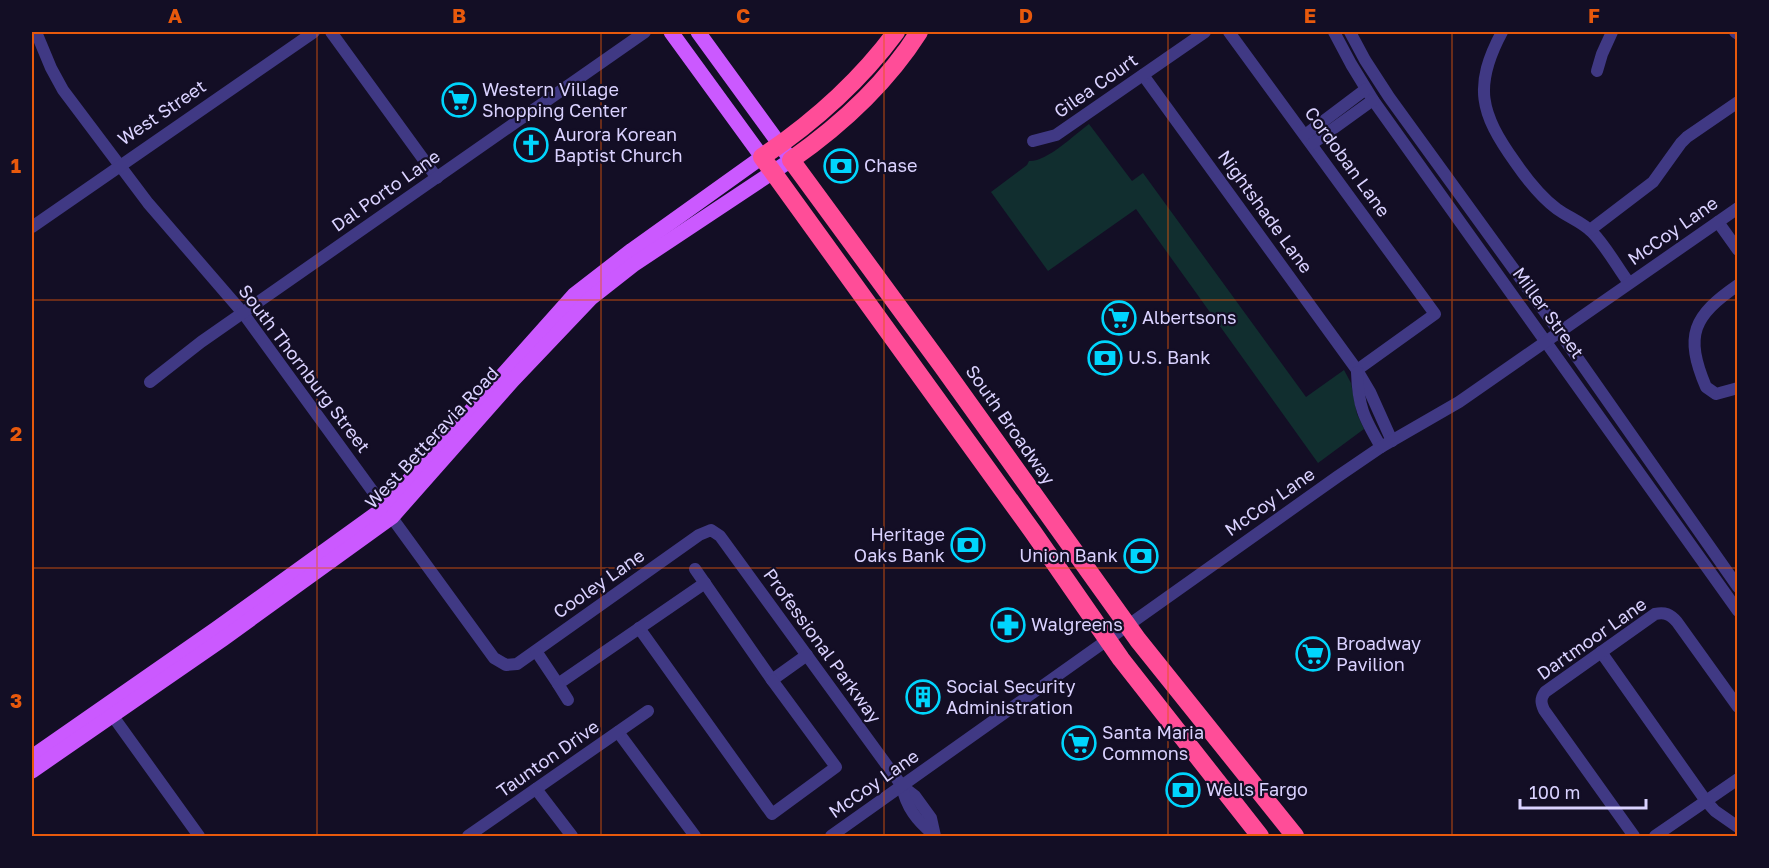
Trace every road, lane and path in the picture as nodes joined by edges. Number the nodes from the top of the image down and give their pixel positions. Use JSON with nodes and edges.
{"nodes":[{"id":1,"x":36,"y":32,"type":"edge"},
{"id":2,"x":314,"y":32,"type":"edge"},
{"id":3,"x":331,"y":32,"type":"edge"},
{"id":4,"x":645,"y":32,"type":"edge"},
{"id":5,"x":671,"y":32,"type":"edge"},
{"id":6,"x":698,"y":32,"type":"edge"},
{"id":7,"x":896,"y":32,"type":"edge"},
{"id":8,"x":919,"y":32,"type":"edge"},
{"id":9,"x":1205,"y":32,"type":"edge"},
{"id":10,"x":1229,"y":32,"type":"edge"},
{"id":11,"x":1334,"y":32,"type":"edge"},
{"id":12,"x":1502,"y":32,"type":"edge"},
{"id":13,"x":1612,"y":32,"type":"edge"},
{"id":14,"x":1353,"y":35,"type":"edge"},
{"id":15,"x":1597,"y":71,"type":"dead end"},
{"id":16,"x":1143,"y":75,"type":"junction"},
{"id":17,"x":1366,"y":89,"type":"junction"},
{"id":18,"x":1373,"y":100,"type":"junction"},
{"id":19,"x":1737,"y":102,"type":"edge"},
{"id":20,"x":1308,"y":139,"type":"junction"},
{"id":21,"x":1033,"y":141,"type":"dead end"},
{"id":22,"x":779,"y":145,"type":"junction"},
{"id":23,"x":762,"y":157,"type":"junction"},
{"id":24,"x":791,"y":160,"type":"junction"},
{"id":25,"x":119,"y":165,"type":"junction"},
{"id":26,"x":773,"y":172,"type":"junction"},
{"id":27,"x":436,"y":178,"type":"junction"},
{"id":28,"x":1737,"y":208,"type":"edge"},
{"id":29,"x":1718,"y":222,"type":"junction"},
{"id":30,"x":32,"y":227,"type":"edge"},
{"id":31,"x":1590,"y":230,"type":"junction"},
{"id":32,"x":1737,"y":250,"type":"edge"},
{"id":33,"x":1629,"y":283,"type":"junction"},
{"id":34,"x":1737,"y":285,"type":"edge"},
{"id":35,"x":243,"y":313,"type":"junction"},
{"id":36,"x":1560,"y":333,"type":"junction"},
{"id":37,"x":1547,"y":342,"type":"junction"},
{"id":38,"x":1358,"y":370,"type":"junction"},
{"id":39,"x":150,"y":382,"type":"dead end"},
{"id":40,"x":1737,"y":388,"type":"edge"},
{"id":41,"x":1386,"y":444,"type":"junction"},
{"id":42,"x":1005,"y":454,"type":"junction"},
{"id":43,"x":985,"y":467,"type":"junction"},
{"id":44,"x":388,"y":512,"type":"junction"},
{"id":45,"x":711,"y":530,"type":"joint"},
{"id":46,"x":696,"y":569,"type":"dead end"},
{"id":47,"x":705,"y":583,"type":"junction"},
{"id":48,"x":1737,"y":587,"type":"edge"},
{"id":49,"x":1737,"y":611,"type":"edge"},
{"id":50,"x":1127,"y":625,"type":"junction"},
{"id":51,"x":639,"y":628,"type":"junction"},
{"id":52,"x":1107,"y":640,"type":"junction"},
{"id":53,"x":536,"y":651,"type":"junction"},
{"id":54,"x":1601,"y":652,"type":"junction"},
{"id":55,"x":807,"y":656,"type":"junction"},
{"id":56,"x":506,"y":665,"type":"joint"},
{"id":57,"x":772,"y":680,"type":"junction"},
{"id":58,"x":558,"y":684,"type":"junction"},
{"id":59,"x":568,"y":700,"type":"dead end"},
{"id":60,"x":1737,"y":707,"type":"edge"},
{"id":61,"x":108,"y":710,"type":"junction"},
{"id":62,"x":648,"y":711,"type":"dead end"},
{"id":63,"x":618,"y":732,"type":"junction"},
{"id":64,"x":32,"y":757,"type":"edge"},
{"id":65,"x":32,"y":771,"type":"edge"},
{"id":66,"x":1737,"y":779,"type":"edge"},
{"id":67,"x":902,"y":786,"type":"junction"},
{"id":68,"x":536,"y":789,"type":"junction"},
{"id":69,"x":1706,"y":801,"type":"junction"},
{"id":70,"x":1737,"y":817,"type":"edge"},
{"id":71,"x":1737,"y":827,"type":"edge"},
{"id":72,"x":847,"y":832,"type":"edge"},
{"id":73,"x":934,"y":835,"type":"edge"},
{"id":74,"x":199,"y":837,"type":"edge"},
{"id":75,"x":468,"y":837,"type":"edge"},
{"id":76,"x":572,"y":837,"type":"edge"},
{"id":77,"x":695,"y":837,"type":"edge"},
{"id":78,"x":831,"y":837,"type":"edge"},
{"id":79,"x":1260,"y":837,"type":"edge"},
{"id":80,"x":1294,"y":837,"type":"edge"},
{"id":81,"x":1634,"y":837,"type":"edge"},
{"id":82,"x":1655,"y":837,"type":"edge"}],
"edges":[{"from":1,"to":25,"type":"street","name":"South Thornburg Street"},
{"from":2,"to":25,"type":"street","name":"West Street"},
{"from":3,"to":27,"type":"street"},
{"from":4,"to":27,"type":"street","name":"Dal Porto Lane"},
{"from":5,"to":23,"type":"main road"},
{"from":6,"to":22,"type":"main road","name":"South Broadway"},
{"from":7,"to":22,"type":"highway","name":"West Betteravia Road"},
{"from":8,"to":24,"type":"highway"},
{"from":9,"to":16,"type":"street","name":"Gilea Court"},
{"from":10,"to":20,"type":"street","name":"Cordoban Lane"},
{"from":11,"to":17,"type":"street","name":"Miller Street"},
{"from":12,"to":31,"type":"street"},
{"from":13,"to":15,"type":"street"},
{"from":14,"to":36,"type":"street","name":"Miller Street"},
{"from":16,"to":21,"type":"street","name":"Gilea Court"},
{"from":16,"to":38,"type":"street","name":"Nightshade Lane"},
{"from":17,"to":18,"type":"street","name":"Miller Street"},
{"from":17,"to":20,"type":"street"},
{"from":18,"to":20,"type":"street"},
{"from":18,"to":37,"type":"street","name":"Miller Street"},
{"from":19,"to":31,"type":"street"},
{"from":20,"to":38,"type":"street","name":"Cordoban Lane"},
{"from":22,"to":23,"type":"highway","name":"West Betteravia Road"},
{"from":22,"to":24,"type":"main road","name":"South Broadway"},
{"from":23,"to":26,"type":"highway"},
{"from":23,"to":44,"type":"main road","name":"West Betteravia Road"},
{"from":24,"to":26,"type":"main road","name":"West Betteravia Road"},
{"from":24,"to":42,"type":"highway","name":"South Broadway"},
{"from":25,"to":30,"type":"street","name":"West Street"},
{"from":25,"to":35,"type":"street","name":"South Thornburg Street"},
{"from":26,"to":43,"type":"highway"},
{"from":26,"to":44,"type":"main road","name":"West Betteravia Road"},
{"from":27,"to":35,"type":"street","name":"Dal Porto Lane"},
{"from":28,"to":29,"type":"street","name":"McCoy Lane"},
{"from":29,"to":32,"type":"street"},
{"from":29,"to":33,"type":"street","name":"McCoy Lane"},
{"from":31,"to":33,"type":"street"},
{"from":33,"to":36,"type":"street","name":"McCoy Lane"},
{"from":34,"to":40,"type":"street"},
{"from":35,"to":39,"type":"street","name":"Dal Porto Lane"},
{"from":35,"to":44,"type":"street","name":"South Thornburg Street"},
{"from":36,"to":37,"type":"street","name":"McCoy Lane"},
{"from":36,"to":48,"type":"street","name":"Miller Street"},
{"from":37,"to":41,"type":"street","name":"McCoy Lane"},
{"from":37,"to":49,"type":"street","name":"Miller Street"},
{"from":38,"to":41,"type":"street"},
{"from":41,"to":50,"type":"street","name":"McCoy Lane"},
{"from":42,"to":43,"type":"highway"},
{"from":42,"to":50,"type":"highway","name":"South Broadway"},
{"from":43,"to":52,"type":"highway"},
{"from":44,"to":56,"type":"street","name":"South Thornburg Street"},
{"from":44,"to":61,"type":"main road","name":"West Betteravia Road"},
{"from":45,"to":53,"type":"street","name":"Cooley Lane"},
{"from":45,"to":55,"type":"street","name":"Professional Parkway"},
{"from":46,"to":47,"type":"street"},
{"from":47,"to":51,"type":"street"},
{"from":47,"to":57,"type":"street"},
{"from":50,"to":52,"type":"street","name":"McCoy Lane"},
{"from":50,"to":80,"type":"highway","name":"South Broadway"},
{"from":51,"to":57,"type":"street"},
{"from":51,"to":58,"type":"street"},
{"from":52,"to":67,"type":"street","name":"McCoy Lane"},
{"from":52,"to":79,"type":"highway"},
{"from":53,"to":56,"type":"street","name":"Cooley Lane"},
{"from":53,"to":58,"type":"street"},
{"from":54,"to":60,"type":"street","name":"Dartmoor Lane"},
{"from":54,"to":69,"type":"street"},
{"from":54,"to":81,"type":"street","name":"Dartmoor Lane"},
{"from":55,"to":57,"type":"street"},
{"from":55,"to":67,"type":"street","name":"Professional Parkway"},
{"from":58,"to":59,"type":"street"},
{"from":61,"to":64,"type":"main road","name":"West Betteravia Road"},
{"from":61,"to":65,"type":"main road","name":"West Betteravia Road"},
{"from":61,"to":74,"type":"street"},
{"from":62,"to":63,"type":"street","name":"Taunton Drive"},
{"from":63,"to":68,"type":"street","name":"Taunton Drive"},
{"from":63,"to":77,"type":"street"},
{"from":66,"to":69,"type":"street"},
{"from":67,"to":72,"type":"street","name":"McCoy Lane"},
{"from":67,"to":73,"type":"street","name":"Professional Parkway"},
{"from":68,"to":75,"type":"street","name":"Taunton Drive"},
{"from":68,"to":76,"type":"street"},
{"from":69,"to":70,"type":"street"},
{"from":69,"to":71,"type":"street"},
{"from":69,"to":82,"type":"street"},
{"from":72,"to":78,"type":"street","name":"McCoy Lane"}]}
